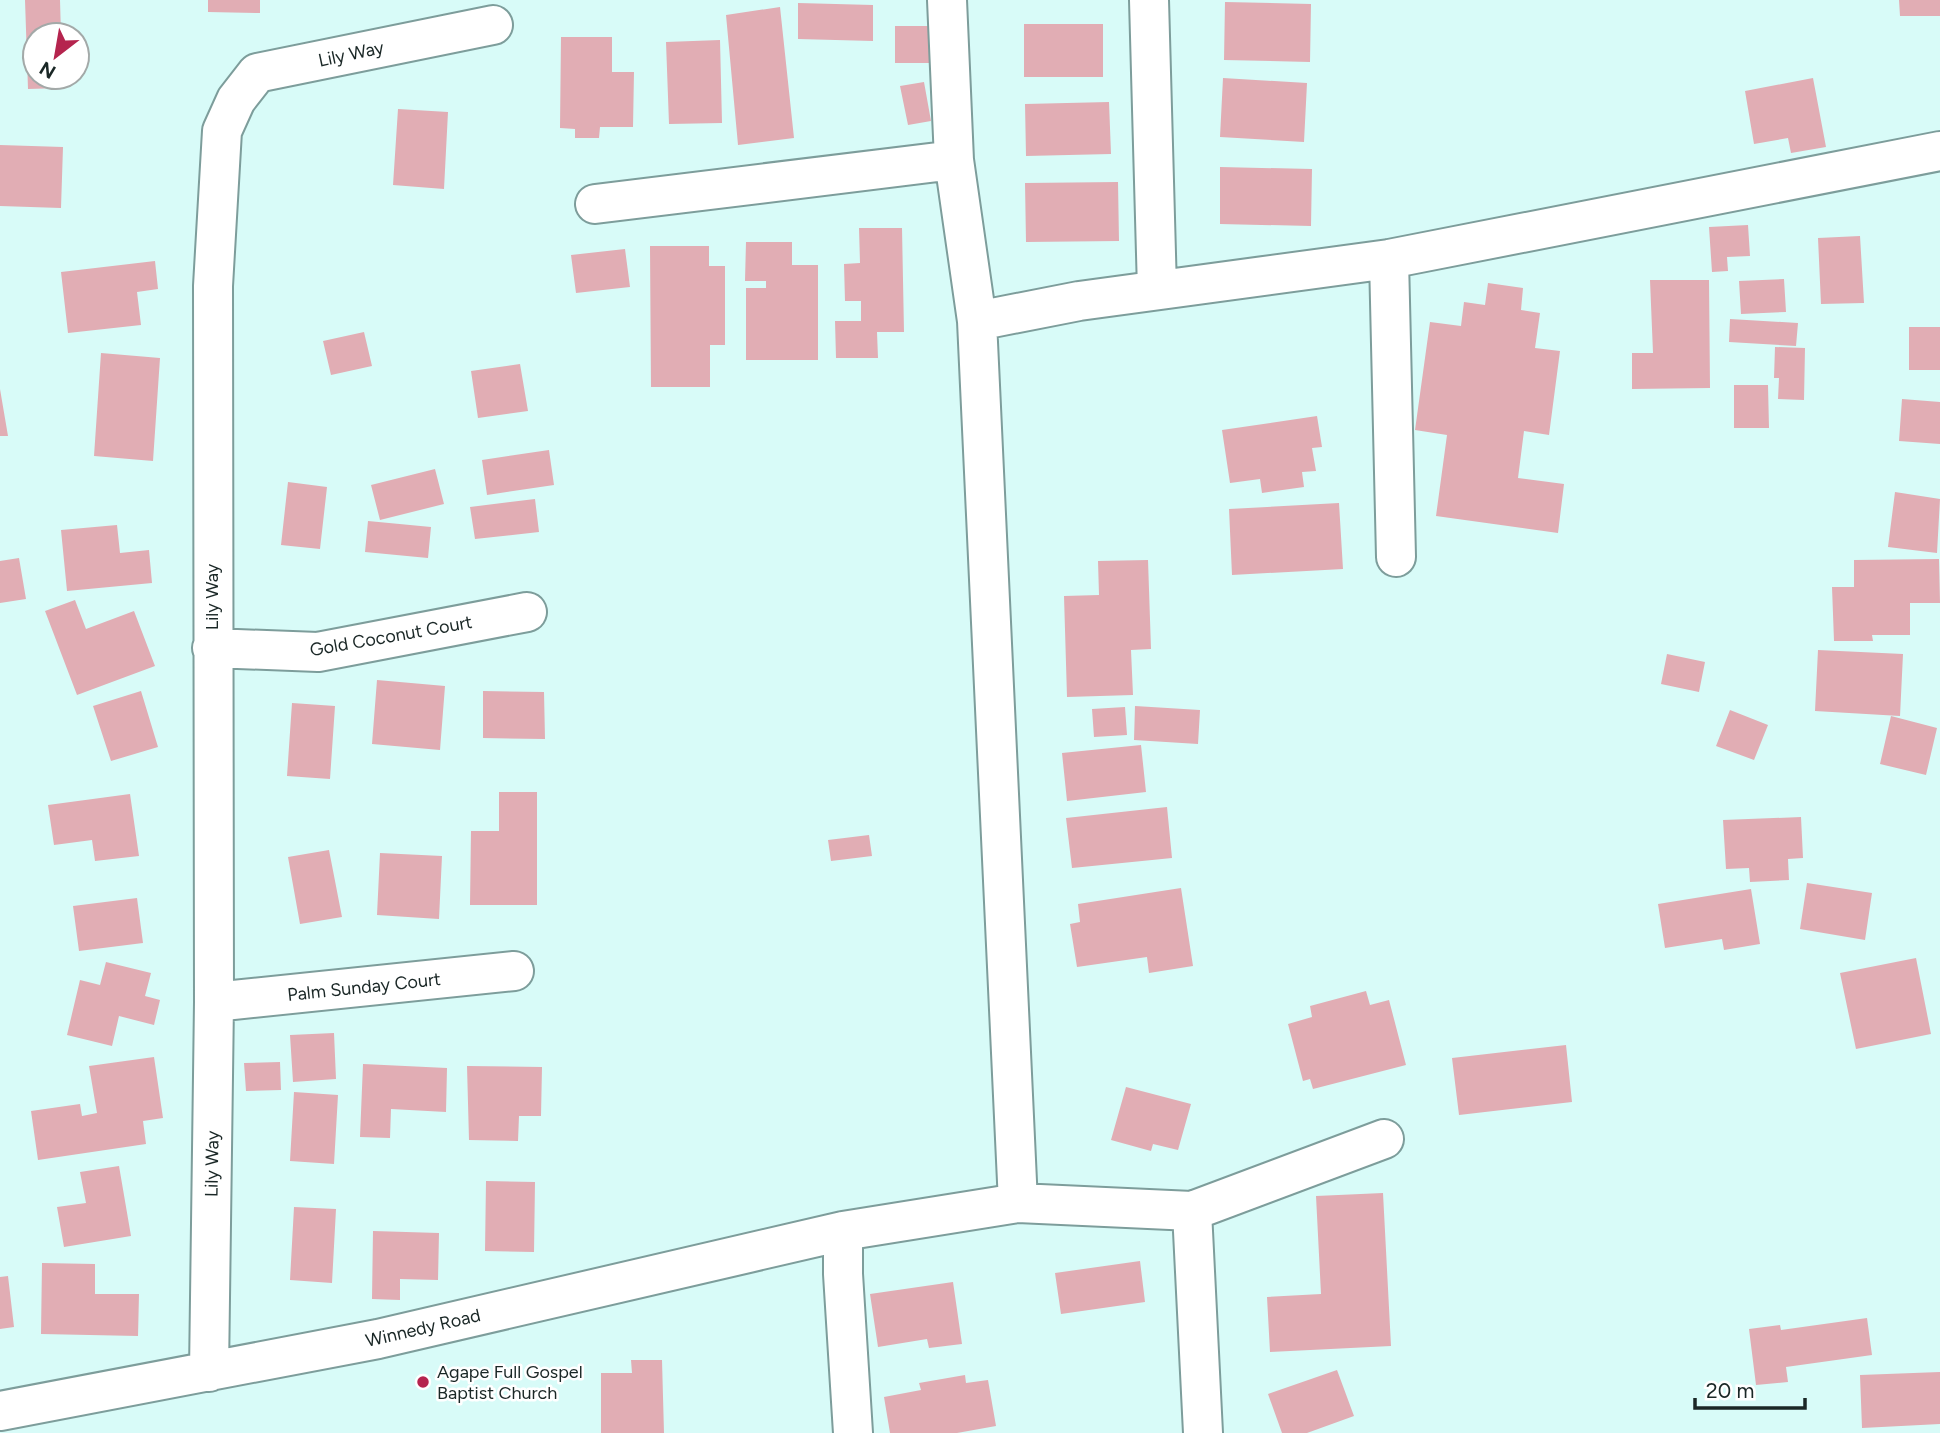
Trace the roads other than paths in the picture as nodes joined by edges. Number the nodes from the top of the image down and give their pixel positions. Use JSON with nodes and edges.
{"nodes":[{"id":1,"x":947,"y":0,"type":"edge"},
{"id":2,"x":1149,"y":0,"type":"edge"},
{"id":3,"x":493,"y":25,"type":"dead end"},
{"id":4,"x":1940,"y":151,"type":"edge"},
{"id":5,"x":954,"y":160,"type":"junction"},
{"id":6,"x":595,"y":204,"type":"dead end"},
{"id":7,"x":1389,"y":259,"type":"junction"},
{"id":8,"x":1157,"y":290,"type":"junction"},
{"id":9,"x":977,"y":321,"type":"junction"},
{"id":10,"x":1396,"y":556,"type":"dead end"},
{"id":11,"x":527,"y":612,"type":"dead end"},
{"id":12,"x":212,"y":648,"type":"junction"},
{"id":13,"x":514,"y":971,"type":"dead end"},
{"id":14,"x":214,"y":1002,"type":"junction"},
{"id":15,"x":1384,"y":1139,"type":"dead end"},
{"id":16,"x":1018,"y":1203,"type":"junction"},
{"id":17,"x":1192,"y":1211,"type":"junction"},
{"id":18,"x":843,"y":1231,"type":"junction"},
{"id":19,"x":209,"y":1372,"type":"junction"},
{"id":20,"x":0,"y":1411,"type":"edge"},
{"id":21,"x":853,"y":1433,"type":"edge"},
{"id":22,"x":1203,"y":1433,"type":"edge"}],
"edges":[{"from":1,"to":5,"type":"street"},
{"from":2,"to":8,"type":"street"},
{"from":3,"to":12,"type":"street","name":"Lily Way"},
{"from":4,"to":7,"type":"street"},
{"from":5,"to":6,"type":"street"},
{"from":5,"to":9,"type":"street"},
{"from":7,"to":8,"type":"street"},
{"from":7,"to":10,"type":"street"},
{"from":8,"to":9,"type":"street"},
{"from":9,"to":16,"type":"street"},
{"from":11,"to":12,"type":"street","name":"Gold Coconut Court"},
{"from":12,"to":14,"type":"street","name":"Lily Way"},
{"from":13,"to":14,"type":"street","name":"Palm Sunday Court"},
{"from":14,"to":19,"type":"street","name":"Lily Way"},
{"from":15,"to":17,"type":"street"},
{"from":16,"to":17,"type":"street","name":"Winnedy Road"},
{"from":16,"to":18,"type":"street","name":"Winnedy Road"},
{"from":17,"to":22,"type":"street"},
{"from":18,"to":19,"type":"street","name":"Winnedy Road"},
{"from":18,"to":21,"type":"street"},
{"from":19,"to":20,"type":"street","name":"Winnedy Road"}]}
